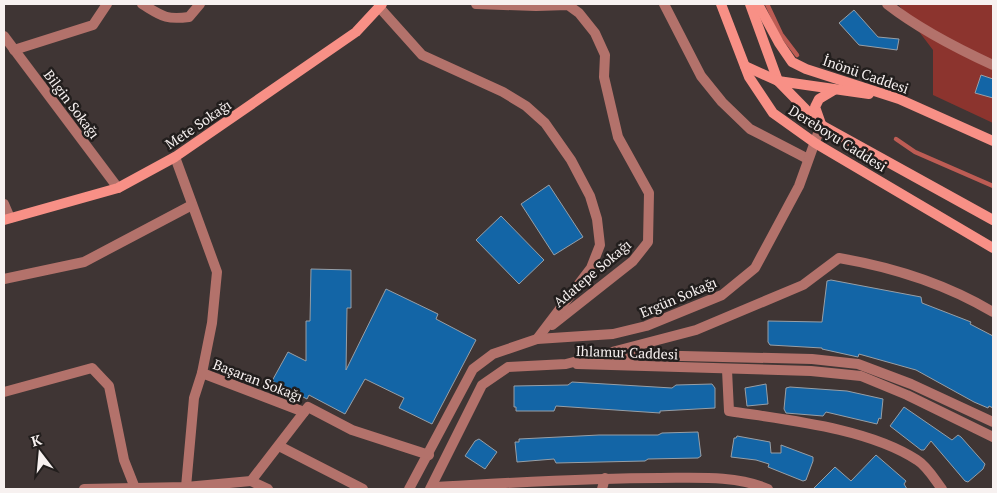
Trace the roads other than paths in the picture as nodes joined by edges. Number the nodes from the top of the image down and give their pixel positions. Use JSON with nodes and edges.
{"nodes":[{"id":1,"x":106,"y":4,"type":"edge"},
{"id":2,"x":142,"y":4,"type":"edge"},
{"id":3,"x":200,"y":4,"type":"edge"},
{"id":4,"x":476,"y":4,"type":"edge"},
{"id":5,"x":664,"y":4,"type":"edge"},
{"id":6,"x":721,"y":4,"type":"edge"},
{"id":7,"x":750,"y":4,"type":"edge"},
{"id":8,"x":760,"y":4,"type":"edge"},
{"id":9,"x":887,"y":4,"type":"edge"},
{"id":10,"x":381,"y":5,"type":"edge"},
{"id":11,"x":4,"y":36,"type":"edge"},
{"id":12,"x":14,"y":50,"type":"junction"},
{"id":13,"x":993,"y":65,"type":"edge"},
{"id":14,"x":745,"y":66,"type":"junction"},
{"id":15,"x":778,"y":81,"type":"junction"},
{"id":16,"x":838,"y":89,"type":"junction"},
{"id":17,"x":899,"y":99,"type":"junction"},
{"id":18,"x":821,"y":125,"type":"junction"},
{"id":19,"x":993,"y":141,"type":"edge"},
{"id":20,"x":815,"y":143,"type":"junction"},
{"id":21,"x":175,"y":157,"type":"junction"},
{"id":22,"x":808,"y":159,"type":"junction"},
{"id":23,"x":118,"y":188,"type":"junction"},
{"id":24,"x":4,"y":204,"type":"edge"},
{"id":25,"x":192,"y":204,"type":"junction"},
{"id":26,"x":7,"y":219,"type":"edge"},
{"id":27,"x":993,"y":220,"type":"edge"},
{"id":28,"x":993,"y":248,"type":"edge"},
{"id":29,"x":4,"y":280,"type":"edge"},
{"id":30,"x":993,"y":312,"type":"edge"},
{"id":31,"x":536,"y":338,"type":"junction"},
{"id":32,"x":566,"y":364,"type":"junction"},
{"id":33,"x":727,"y":370,"type":"junction"},
{"id":34,"x":202,"y":373,"type":"junction"},
{"id":35,"x":4,"y":392,"type":"edge"},
{"id":36,"x":306,"y":409,"type":"junction"},
{"id":37,"x":993,"y":422,"type":"edge"},
{"id":38,"x":993,"y":437,"type":"edge"},
{"id":39,"x":279,"y":446,"type":"junction"},
{"id":40,"x":429,"y":455,"type":"junction"},
{"id":41,"x":604,"y":478,"type":"junction"},
{"id":42,"x":250,"y":481,"type":"junction"},
{"id":43,"x":186,"y":487,"type":"junction"},
{"id":44,"x":135,"y":488,"type":"junction"},
{"id":45,"x":431,"y":488,"type":"edge"},
{"id":46,"x":84,"y":489,"type":"edge"},
{"id":47,"x":268,"y":489,"type":"edge"},
{"id":48,"x":363,"y":489,"type":"edge"},
{"id":49,"x":409,"y":489,"type":"edge"},
{"id":50,"x":602,"y":489,"type":"edge"},
{"id":51,"x":768,"y":489,"type":"edge"},
{"id":52,"x":942,"y":489,"type":"edge"}],
"edges":[{"from":1,"to":12,"type":"street"},
{"from":2,"to":3,"type":"street"},
{"from":4,"to":31,"type":"street","name":"Adatepe Sokağı"},
{"from":5,"to":22,"type":"street"},
{"from":6,"to":14,"type":"main road","name":"Dereboyu Caddesi"},
{"from":7,"to":15,"type":"main road","name":"Dereboyu Caddesi"},
{"from":8,"to":17,"type":"main road","name":"İnönü Caddesi"},
{"from":9,"to":13,"type":"street"},
{"from":10,"to":21,"type":"main road","name":"Mete Sokağı"},
{"from":10,"to":31,"type":"street"},
{"from":11,"to":12,"type":"street","name":"Bilgin Sokağı"},
{"from":12,"to":23,"type":"street","name":"Bilgin Sokağı"},
{"from":14,"to":15,"type":"main road"},
{"from":14,"to":20,"type":"main road","name":"Dereboyu Caddesi"},
{"from":15,"to":16,"type":"main road"},
{"from":15,"to":18,"type":"main road","name":"Dereboyu Caddesi"},
{"from":16,"to":17,"type":"main road"},
{"from":16,"to":18,"type":"main road"},
{"from":17,"to":19,"type":"main road","name":"İnönü Caddesi"},
{"from":18,"to":20,"type":"street","name":"Ergün Sokağı"},
{"from":18,"to":27,"type":"main road","name":"Dereboyu Caddesi"},
{"from":20,"to":22,"type":"street","name":"Ergün Sokağı"},
{"from":20,"to":28,"type":"main road","name":"Dereboyu Caddesi"},
{"from":21,"to":23,"type":"main road","name":"Mete Sokağı"},
{"from":21,"to":25,"type":"street"},
{"from":22,"to":31,"type":"street","name":"Ergün Sokağı"},
{"from":23,"to":26,"type":"main road","name":"Mete Sokağı"},
{"from":24,"to":26,"type":"street"},
{"from":25,"to":29,"type":"street"},
{"from":25,"to":34,"type":"street"},
{"from":30,"to":32,"type":"street"},
{"from":31,"to":40,"type":"street"},
{"from":32,"to":33,"type":"street","name":"Ihlamur Caddesi"},
{"from":32,"to":37,"type":"street","name":"Ihlamur Caddesi"},
{"from":32,"to":45,"type":"street"},
{"from":33,"to":38,"type":"street","name":"Ihlamur Caddesi"},
{"from":33,"to":52,"type":"street"},
{"from":34,"to":36,"type":"street","name":"Başaran Sokağı"},
{"from":34,"to":43,"type":"street"},
{"from":35,"to":44,"type":"street"},
{"from":36,"to":39,"type":"street"},
{"from":36,"to":40,"type":"street","name":"Başaran Sokağı"},
{"from":39,"to":42,"type":"street"},
{"from":39,"to":48,"type":"street"},
{"from":40,"to":49,"type":"street"},
{"from":41,"to":45,"type":"street"},
{"from":41,"to":50,"type":"street"},
{"from":41,"to":51,"type":"street"},
{"from":42,"to":43,"type":"street"},
{"from":42,"to":47,"type":"street"},
{"from":43,"to":44,"type":"street"},
{"from":44,"to":46,"type":"street"}]}
